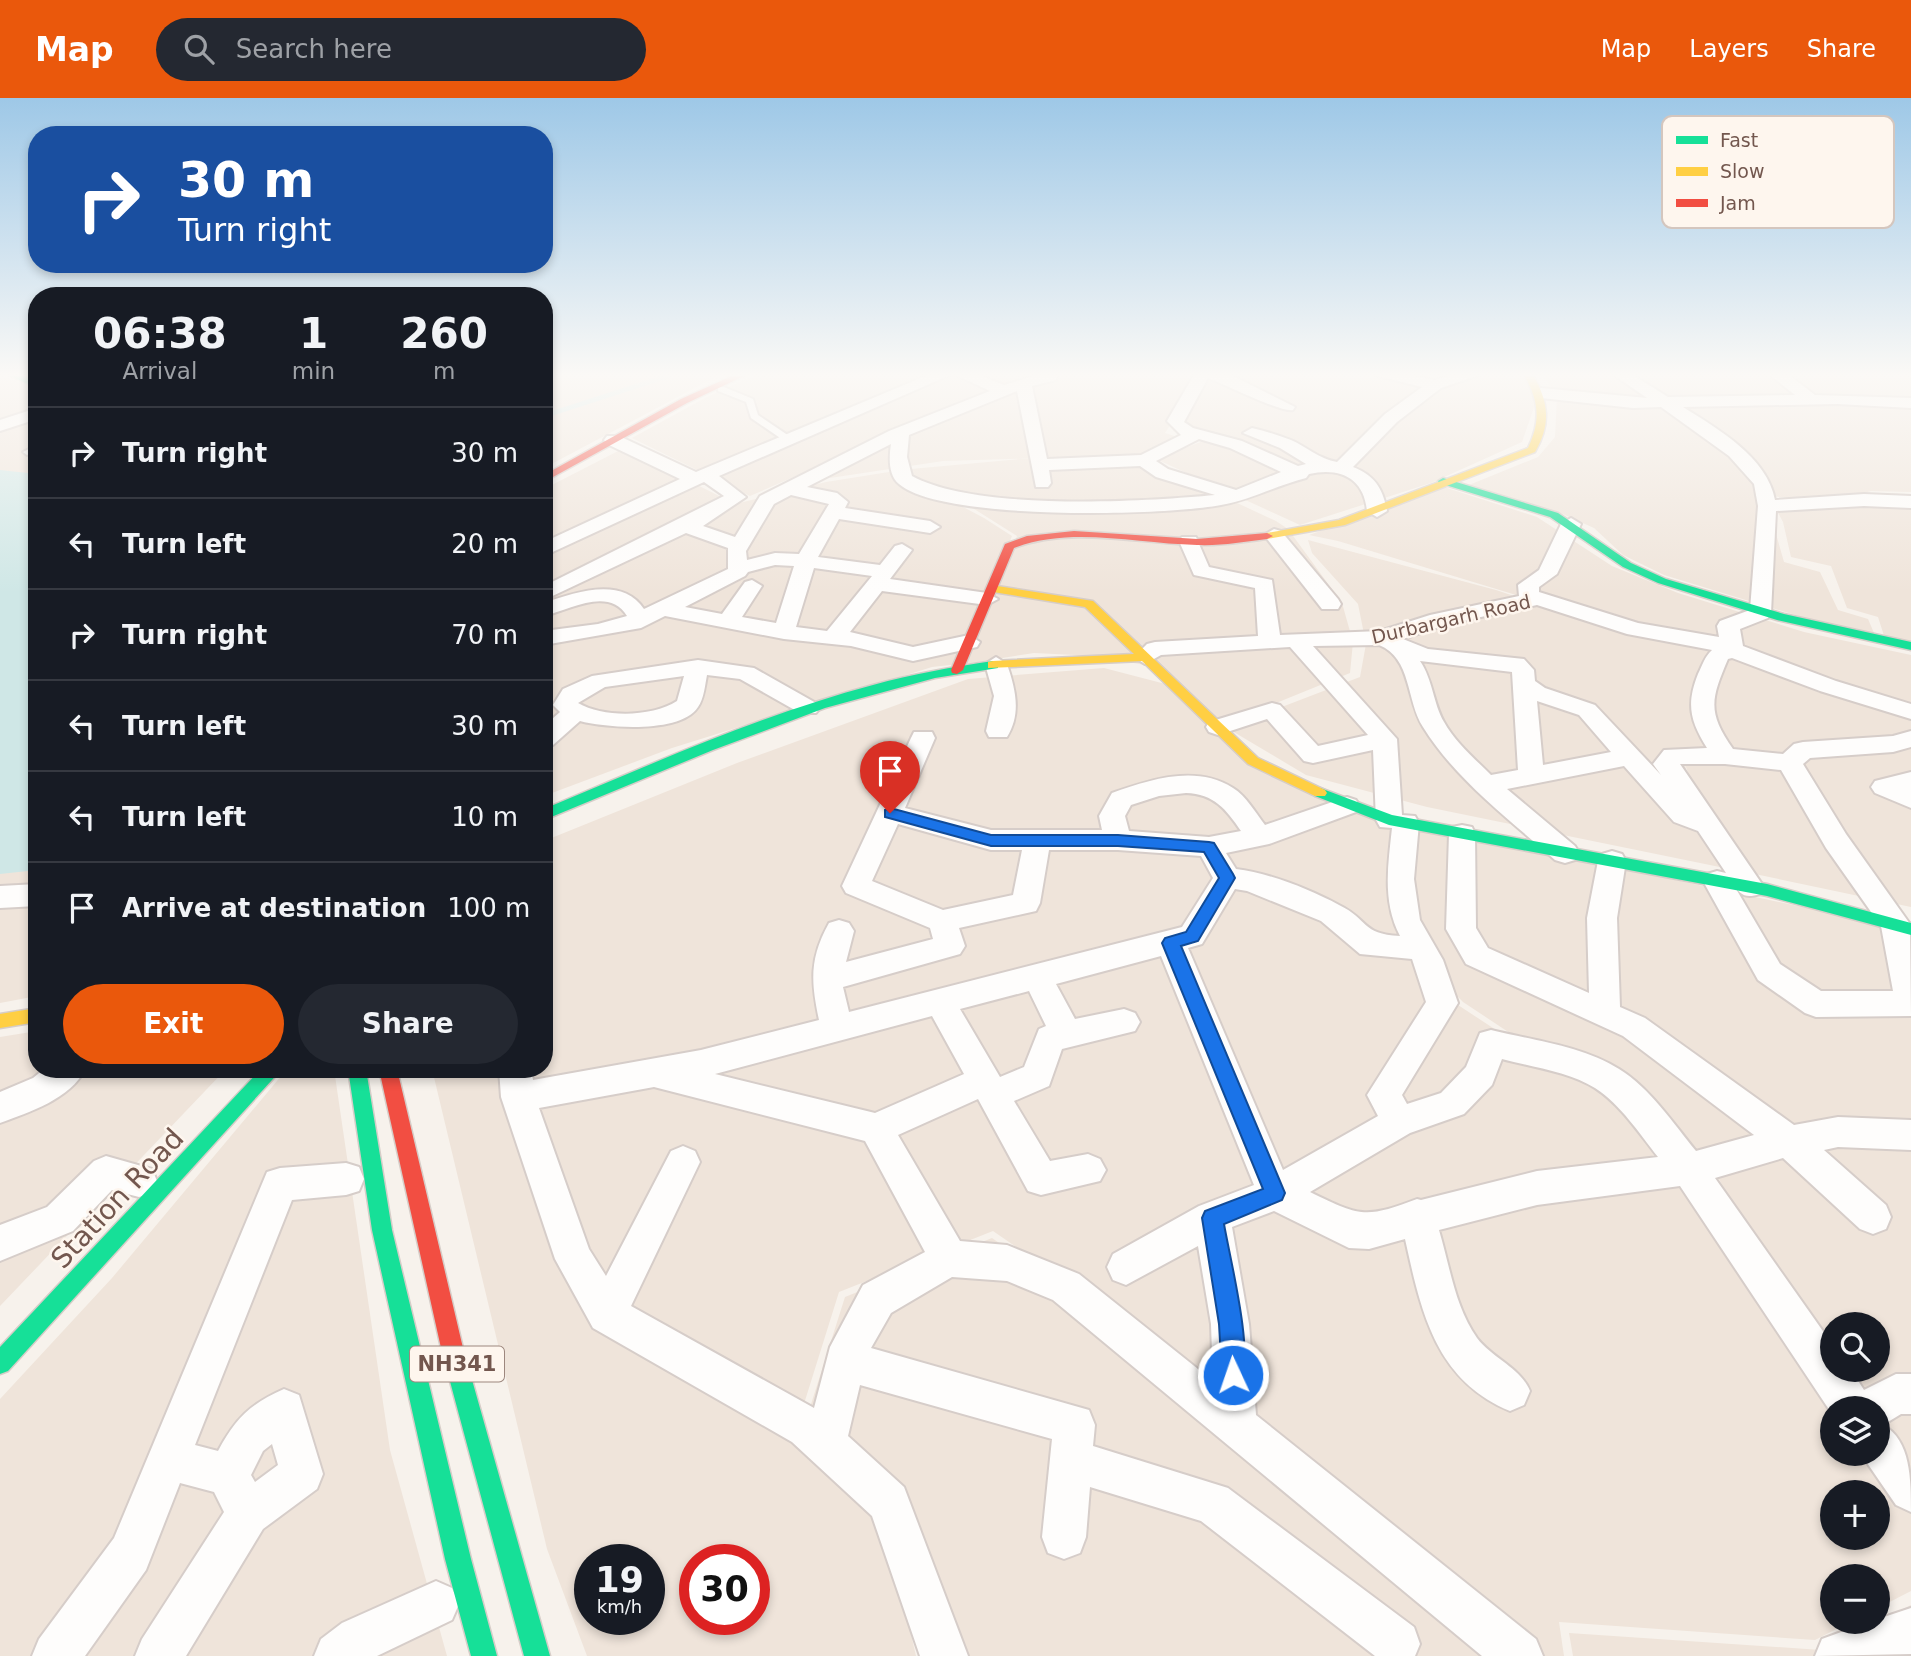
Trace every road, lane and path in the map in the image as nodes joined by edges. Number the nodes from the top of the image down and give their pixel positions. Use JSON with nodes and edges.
{"nodes":[{"id":1,"x":587,"y":448,"type":"edge"},
{"id":2,"x":599,"y":448,"type":"edge"},
{"id":3,"x":631,"y":448,"type":"edge"},
{"id":4,"x":771,"y":448,"type":"edge"},
{"id":5,"x":871,"y":448,"type":"edge"},
{"id":6,"x":901,"y":448,"type":"edge"},
{"id":7,"x":1037,"y":448,"type":"edge"},
{"id":8,"x":1169,"y":448,"type":"edge"},
{"id":9,"x":1242,"y":448,"type":"edge"},
{"id":10,"x":1292,"y":448,"type":"edge"},
{"id":11,"x":1361,"y":448,"type":"edge"},
{"id":12,"x":1533,"y":448,"type":"edge"},
{"id":13,"x":1730,"y":448,"type":"edge"},
{"id":14,"x":1144,"y":460,"type":"junction"},
{"id":15,"x":1040,"y":465,"type":"junction"},
{"id":16,"x":553,"y":466,"type":"edge"},
{"id":17,"x":1322,"y":466,"type":"junction"},
{"id":18,"x":1341,"y":468,"type":"junction"},
{"id":19,"x":553,"y":474,"type":"edge"},
{"id":20,"x":1300,"y":474,"type":"junction"},
{"id":21,"x":701,"y":477,"type":"junction"},
{"id":22,"x":1444,"y":481,"type":"junction"},
{"id":23,"x":788,"y":489,"type":"junction"},
{"id":24,"x":1236,"y":495,"type":"junction"},
{"id":25,"x":737,"y":497,"type":"junction"},
{"id":26,"x":767,"y":500,"type":"junction"},
{"id":27,"x":1911,"y":502,"type":"edge"},
{"id":28,"x":1045,"y":503,"type":"junction"},
{"id":29,"x":1767,"y":506,"type":"junction"},
{"id":30,"x":1377,"y":511,"type":"junction"},
{"id":31,"x":834,"y":512,"type":"junction"},
{"id":32,"x":694,"y":521,"type":"junction"},
{"id":33,"x":1571,"y":524,"type":"junction"},
{"id":34,"x":930,"y":527,"type":"dead end"},
{"id":35,"x":1189,"y":541,"type":"junction"},
{"id":36,"x":1280,"y":543,"type":"junction"},
{"id":37,"x":740,"y":545,"type":"junction"},
{"id":38,"x":553,"y":546,"type":"edge"},
{"id":39,"x":902,"y":550,"type":"dead end"},
{"id":40,"x":806,"y":560,"type":"junction"},
{"id":41,"x":738,"y":568,"type":"junction"},
{"id":42,"x":882,"y":578,"type":"junction"},
{"id":43,"x":1265,"y":584,"type":"junction"},
{"id":44,"x":752,"y":586,"type":"dead end"},
{"id":45,"x":553,"y":590,"type":"edge"},
{"id":46,"x":989,"y":594,"type":"junction"},
{"id":47,"x":1530,"y":600,"type":"junction"},
{"id":48,"x":1330,"y":604,"type":"dead end"},
{"id":49,"x":553,"y":608,"type":"edge"},
{"id":50,"x":667,"y":610,"type":"junction"},
{"id":51,"x":1760,"y":613,"type":"junction"},
{"id":52,"x":641,"y":621,"type":"junction"},
{"id":53,"x":728,"y":621,"type":"junction"},
{"id":54,"x":784,"y":632,"type":"junction"},
{"id":55,"x":553,"y":637,"type":"edge"},
{"id":56,"x":832,"y":638,"type":"junction"},
{"id":57,"x":1296,"y":640,"type":"junction"},
{"id":58,"x":1269,"y":641,"type":"junction"},
{"id":59,"x":969,"y":642,"type":"junction"},
{"id":60,"x":1390,"y":642,"type":"junction"},
{"id":61,"x":1911,"y":646,"type":"edge"},
{"id":62,"x":1733,"y":650,"type":"junction"},
{"id":63,"x":1145,"y":657,"type":"junction"},
{"id":64,"x":996,"y":664,"type":"junction"},
{"id":65,"x":698,"y":667,"type":"junction"},
{"id":66,"x":957,"y":670,"type":"junction"},
{"id":67,"x":1524,"y":684,"type":"junction"},
{"id":68,"x":808,"y":708,"type":"junction"},
{"id":69,"x":1911,"y":712,"type":"edge"},
{"id":70,"x":574,"y":713,"type":"junction"},
{"id":71,"x":1218,"y":727,"type":"junction"},
{"id":72,"x":553,"y":731,"type":"edge"},
{"id":73,"x":998,"y":731,"type":"dead end"},
{"id":74,"x":923,"y":738,"type":"dead end"},
{"id":75,"x":1911,"y":738,"type":"edge"},
{"id":76,"x":1385,"y":739,"type":"junction"},
{"id":77,"x":1726,"y":756,"type":"junction"},
{"id":78,"x":1628,"y":757,"type":"junction"},
{"id":79,"x":1789,"y":763,"type":"junction"},
{"id":80,"x":1531,"y":774,"type":"junction"},
{"id":81,"x":1910,"y":777,"type":"edge"},
{"id":82,"x":1488,"y":784,"type":"junction"},
{"id":83,"x":1911,"y":799,"type":"edge"},
{"id":84,"x":1347,"y":806,"type":"junction"},
{"id":85,"x":553,"y":811,"type":"edge"},
{"id":86,"x":890,"y":813,"type":"junction"},
{"id":87,"x":1397,"y":822,"type":"junction"},
{"id":88,"x":1706,"y":824,"type":"junction"},
{"id":89,"x":1462,"y":834,"type":"junction"},
{"id":90,"x":1259,"y":837,"type":"junction"},
{"id":91,"x":1118,"y":840,"type":"junction"},
{"id":92,"x":1037,"y":841,"type":"junction"},
{"id":93,"x":1209,"y":847,"type":"junction"},
{"id":94,"x":1565,"y":853,"type":"junction"},
{"id":95,"x":1612,"y":861,"type":"junction"},
{"id":96,"x":1227,"y":878,"type":"junction"},
{"id":97,"x":1717,"y":881,"type":"junction"},
{"id":98,"x":1750,"y":887,"type":"junction"},
{"id":99,"x":28,"y":895,"type":"edge"},
{"id":100,"x":0,"y":897,"type":"edge"},
{"id":101,"x":942,"y":921,"type":"junction"},
{"id":102,"x":1903,"y":927,"type":"edge"},
{"id":103,"x":1461,"y":929,"type":"junction"},
{"id":104,"x":839,"y":931,"type":"dead end"},
{"id":105,"x":1171,"y":943,"type":"junction"},
{"id":106,"x":1418,"y":943,"type":"junction"},
{"id":107,"x":1037,"y":977,"type":"junction"},
{"id":108,"x":826,"y":979,"type":"junction"},
{"id":109,"x":940,"y":1002,"type":"junction"},
{"id":110,"x":1910,"y":1003,"type":"edge"},
{"id":111,"x":1605,"y":1013,"type":"junction"},
{"id":112,"x":28,"y":1016,"type":"edge"},
{"id":113,"x":0,"y":1021,"type":"edge"},
{"id":114,"x":1124,"y":1022,"type":"dead end"},
{"id":115,"x":837,"y":1028,"type":"junction"},
{"id":116,"x":1068,"y":1035,"type":"junction"},
{"id":117,"x":654,"y":1073,"type":"junction"},
{"id":118,"x":58,"y":1078,"type":"edge"},
{"id":119,"x":265,"y":1078,"type":"edge"},
{"id":120,"x":358,"y":1078,"type":"edge"},
{"id":121,"x":390,"y":1078,"type":"edge"},
{"id":122,"x":516,"y":1083,"type":"edge"},
{"id":123,"x":989,"y":1087,"type":"junction"},
{"id":124,"x":0,"y":1108,"type":"edge"},
{"id":125,"x":1399,"y":1122,"type":"junction"},
{"id":126,"x":876,"y":1129,"type":"junction"},
{"id":127,"x":1911,"y":1135,"type":"edge"},
{"id":128,"x":1789,"y":1140,"type":"junction"},
{"id":129,"x":684,"y":1161,"type":"dead end"},
{"id":130,"x":1689,"y":1169,"type":"junction"},
{"id":131,"x":1088,"y":1170,"type":"dead end"},
{"id":132,"x":346,"y":1179,"type":"dead end"},
{"id":133,"x":139,"y":1181,"type":"dead end"},
{"id":134,"x":1275,"y":1193,"type":"junction"},
{"id":135,"x":1417,"y":1216,"type":"junction"},
{"id":136,"x":1873,"y":1217,"type":"dead end"},
{"id":137,"x":1212,"y":1218,"type":"junction"},
{"id":138,"x":0,"y":1243,"type":"edge"},
{"id":139,"x":949,"y":1259,"type":"junction"},
{"id":140,"x":1126,"y":1267,"type":"dead end"},
{"id":141,"x":607,"y":1314,"type":"junction"},
{"id":142,"x":846,"y":1361,"type":"junction"},
{"id":143,"x":0,"y":1363,"type":"edge"},
{"id":144,"x":1510,"y":1391,"type":"dead end"},
{"id":145,"x":1911,"y":1394,"type":"edge"},
{"id":146,"x":1844,"y":1396,"type":"edge"},
{"id":147,"x":1890,"y":1398,"type":"edge"},
{"id":148,"x":1236,"y":1426,"type":"junction"},
{"id":149,"x":825,"y":1444,"type":"junction"},
{"id":150,"x":167,"y":1458,"type":"junction"},
{"id":151,"x":1069,"y":1460,"type":"junction"},
{"id":152,"x":1890,"y":1461,"type":"edge"},
{"id":153,"x":228,"y":1475,"type":"junction"},
{"id":154,"x":1911,"y":1490,"type":"edge"},
{"id":155,"x":248,"y":1514,"type":"junction"},
{"id":156,"x":1064,"y":1537,"type":"dead end"},
{"id":157,"x":436,"y":1604,"type":"dead end"},
{"id":158,"x":1911,"y":1631,"type":"edge"},
{"id":159,"x":1397,"y":1644,"type":"dead end"},
{"id":160,"x":56,"y":1656,"type":"edge"},
{"id":161,"x":159,"y":1656,"type":"edge"},
{"id":162,"x":338,"y":1656,"type":"edge"},
{"id":163,"x":484,"y":1656,"type":"edge"},
{"id":164,"x":537,"y":1656,"type":"edge"},
{"id":165,"x":944,"y":1656,"type":"edge"},
{"id":166,"x":1519,"y":1656,"type":"edge"},
{"id":167,"x":1839,"y":1656,"type":"edge"}],
"edges":[{"from":1,"to":16,"type":"main road"},
{"from":2,"to":19,"type":"main road"},
{"from":3,"to":21,"type":"street"},
{"from":4,"to":21,"type":"street"},
{"from":5,"to":23,"type":"street"},
{"from":6,"to":28,"type":"street"},
{"from":7,"to":15,"type":"street"},
{"from":8,"to":14,"type":"street"},
{"from":9,"to":20,"type":"street"},
{"from":10,"to":17,"type":"street"},
{"from":11,"to":18,"type":"street"},
{"from":12,"to":22,"type":"main road"},
{"from":13,"to":29,"type":"street"},
{"from":14,"to":15,"type":"street"},
{"from":14,"to":24,"type":"street"},
{"from":15,"to":28,"type":"street"},
{"from":17,"to":18,"type":"street"},
{"from":17,"to":20,"type":"street"},
{"from":18,"to":30,"type":"street"},
{"from":20,"to":24,"type":"street"},
{"from":21,"to":25,"type":"street"},
{"from":21,"to":38,"type":"street"},
{"from":22,"to":30,"type":"main road"},
{"from":22,"to":33,"type":"main road"},
{"from":23,"to":26,"type":"street"},
{"from":23,"to":31,"type":"street"},
{"from":24,"to":28,"type":"street"},
{"from":25,"to":26,"type":"street"},
{"from":25,"to":32,"type":"street"},
{"from":26,"to":37,"type":"street"},
{"from":27,"to":29,"type":"street"},
{"from":29,"to":51,"type":"street"},
{"from":30,"to":36,"type":"main road"},
{"from":31,"to":34,"type":"street"},
{"from":31,"to":40,"type":"street"},
{"from":32,"to":37,"type":"street"},
{"from":32,"to":45,"type":"street"},
{"from":33,"to":47,"type":"street"},
{"from":33,"to":51,"type":"main road"},
{"from":35,"to":36,"type":"main road"},
{"from":35,"to":43,"type":"street"},
{"from":35,"to":46,"type":"main road"},
{"from":36,"to":43,"type":"street"},
{"from":36,"to":48,"type":"street"},
{"from":37,"to":41,"type":"street"},
{"from":39,"to":42,"type":"street"},
{"from":40,"to":41,"type":"street"},
{"from":40,"to":42,"type":"street"},
{"from":40,"to":54,"type":"street"},
{"from":41,"to":50,"type":"street"},
{"from":42,"to":46,"type":"street"},
{"from":42,"to":56,"type":"street"},
{"from":43,"to":58,"type":"street"},
{"from":44,"to":53,"type":"street"},
{"from":46,"to":59,"type":"main road"},
{"from":46,"to":63,"type":"main road"},
{"from":47,"to":60,"type":"street","name":"Durbargarh Road"},
{"from":47,"to":62,"type":"street","name":"Durbargarh Road"},
{"from":49,"to":52,"type":"street"},
{"from":50,"to":52,"type":"street"},
{"from":50,"to":53,"type":"street"},
{"from":51,"to":61,"type":"main road"},
{"from":51,"to":62,"type":"street"},
{"from":52,"to":55,"type":"street"},
{"from":53,"to":54,"type":"street"},
{"from":54,"to":56,"type":"street"},
{"from":56,"to":59,"type":"street"},
{"from":57,"to":58,"type":"street","name":"Durbargarh Road"},
{"from":57,"to":60,"type":"street","name":"Durbargarh Road"},
{"from":57,"to":76,"type":"street"},
{"from":58,"to":63,"type":"street","name":"Durbargarh Road"},
{"from":59,"to":66,"type":"main road"},
{"from":60,"to":67,"type":"street"},
{"from":60,"to":82,"type":"street"},
{"from":62,"to":69,"type":"street","name":"Durbargarh Road"},
{"from":62,"to":77,"type":"street"},
{"from":63,"to":64,"type":"main road"},
{"from":63,"to":71,"type":"main road"},
{"from":64,"to":66,"type":"main road"},
{"from":64,"to":73,"type":"street"},
{"from":65,"to":68,"type":"street"},
{"from":65,"to":70,"type":"street"},
{"from":65,"to":70,"type":"street"},
{"from":66,"to":68,"type":"main road"},
{"from":67,"to":78,"type":"street"},
{"from":67,"to":80,"type":"street"},
{"from":68,"to":85,"type":"main road"},
{"from":70,"to":72,"type":"street"},
{"from":71,"to":76,"type":"street"},
{"from":71,"to":84,"type":"main road"},
{"from":74,"to":86,"type":"street"},
{"from":75,"to":79,"type":"street"},
{"from":76,"to":87,"type":"street"},
{"from":77,"to":79,"type":"street"},
{"from":77,"to":88,"type":"street"},
{"from":78,"to":80,"type":"street"},
{"from":78,"to":88,"type":"street"},
{"from":79,"to":102,"type":"street"},
{"from":80,"to":82,"type":"street"},
{"from":81,"to":83,"type":"street"},
{"from":82,"to":94,"type":"street"},
{"from":84,"to":87,"type":"main road"},
{"from":84,"to":90,"type":"street"},
{"from":86,"to":92,"type":"street"},
{"from":86,"to":101,"type":"street"},
{"from":87,"to":89,"type":"main road"},
{"from":87,"to":106,"type":"street"},
{"from":88,"to":98,"type":"street"},
{"from":89,"to":94,"type":"main road"},
{"from":89,"to":103,"type":"street"},
{"from":90,"to":91,"type":"street"},
{"from":90,"to":93,"type":"street"},
{"from":91,"to":92,"type":"street"},
{"from":91,"to":93,"type":"street"},
{"from":92,"to":101,"type":"street"},
{"from":93,"to":96,"type":"street"},
{"from":94,"to":95,"type":"main road"},
{"from":95,"to":97,"type":"main road"},
{"from":95,"to":111,"type":"street"},
{"from":96,"to":105,"type":"street"},
{"from":96,"to":106,"type":"street"},
{"from":97,"to":98,"type":"main road"},
{"from":97,"to":110,"type":"street"},
{"from":98,"to":102,"type":"main road"},
{"from":99,"to":100,"type":"street"},
{"from":101,"to":108,"type":"street"},
{"from":102,"to":110,"type":"street"},
{"from":103,"to":106,"type":"street"},
{"from":103,"to":111,"type":"street"},
{"from":104,"to":108,"type":"street"},
{"from":105,"to":107,"type":"street"},
{"from":105,"to":134,"type":"street"},
{"from":106,"to":125,"type":"street"},
{"from":107,"to":109,"type":"street"},
{"from":107,"to":116,"type":"street"},
{"from":108,"to":115,"type":"street"},
{"from":109,"to":115,"type":"street"},
{"from":109,"to":123,"type":"street"},
{"from":111,"to":128,"type":"street"},
{"from":112,"to":113,"type":"main road"},
{"from":114,"to":116,"type":"street"},
{"from":115,"to":117,"type":"street"},
{"from":116,"to":123,"type":"street"},
{"from":117,"to":122,"type":"street"},
{"from":117,"to":126,"type":"street"},
{"from":118,"to":124,"type":"street"},
{"from":119,"to":143,"type":"main road","name":"Station Road"},
{"from":120,"to":163,"type":"main road","number":"NH341"},
{"from":121,"to":164,"type":"main road","number":"NH341"},
{"from":122,"to":141,"type":"street"},
{"from":123,"to":126,"type":"street"},
{"from":123,"to":131,"type":"street"},
{"from":125,"to":130,"type":"street"},
{"from":125,"to":134,"type":"street"},
{"from":126,"to":139,"type":"street"},
{"from":127,"to":128,"type":"street"},
{"from":128,"to":130,"type":"street"},
{"from":128,"to":136,"type":"street"},
{"from":129,"to":141,"type":"street"},
{"from":130,"to":135,"type":"street"},
{"from":130,"to":146,"type":"street"},
{"from":132,"to":150,"type":"street"},
{"from":133,"to":138,"type":"street"},
{"from":134,"to":135,"type":"street"},
{"from":134,"to":137,"type":"street"},
{"from":135,"to":144,"type":"street"},
{"from":137,"to":140,"type":"street"},
{"from":137,"to":148,"type":"street"},
{"from":139,"to":142,"type":"street"},
{"from":139,"to":148,"type":"street"},
{"from":141,"to":149,"type":"street"},
{"from":142,"to":149,"type":"street"},
{"from":142,"to":151,"type":"street"},
{"from":145,"to":147,"type":"street"},
{"from":148,"to":166,"type":"street"},
{"from":149,"to":165,"type":"street"},
{"from":150,"to":153,"type":"street"},
{"from":150,"to":160,"type":"street"},
{"from":151,"to":156,"type":"street"},
{"from":151,"to":159,"type":"street"},
{"from":152,"to":154,"type":"street"},
{"from":153,"to":155,"type":"street"},
{"from":153,"to":155,"type":"street"},
{"from":155,"to":161,"type":"street"},
{"from":157,"to":162,"type":"street"},
{"from":158,"to":167,"type":"street"}]}
